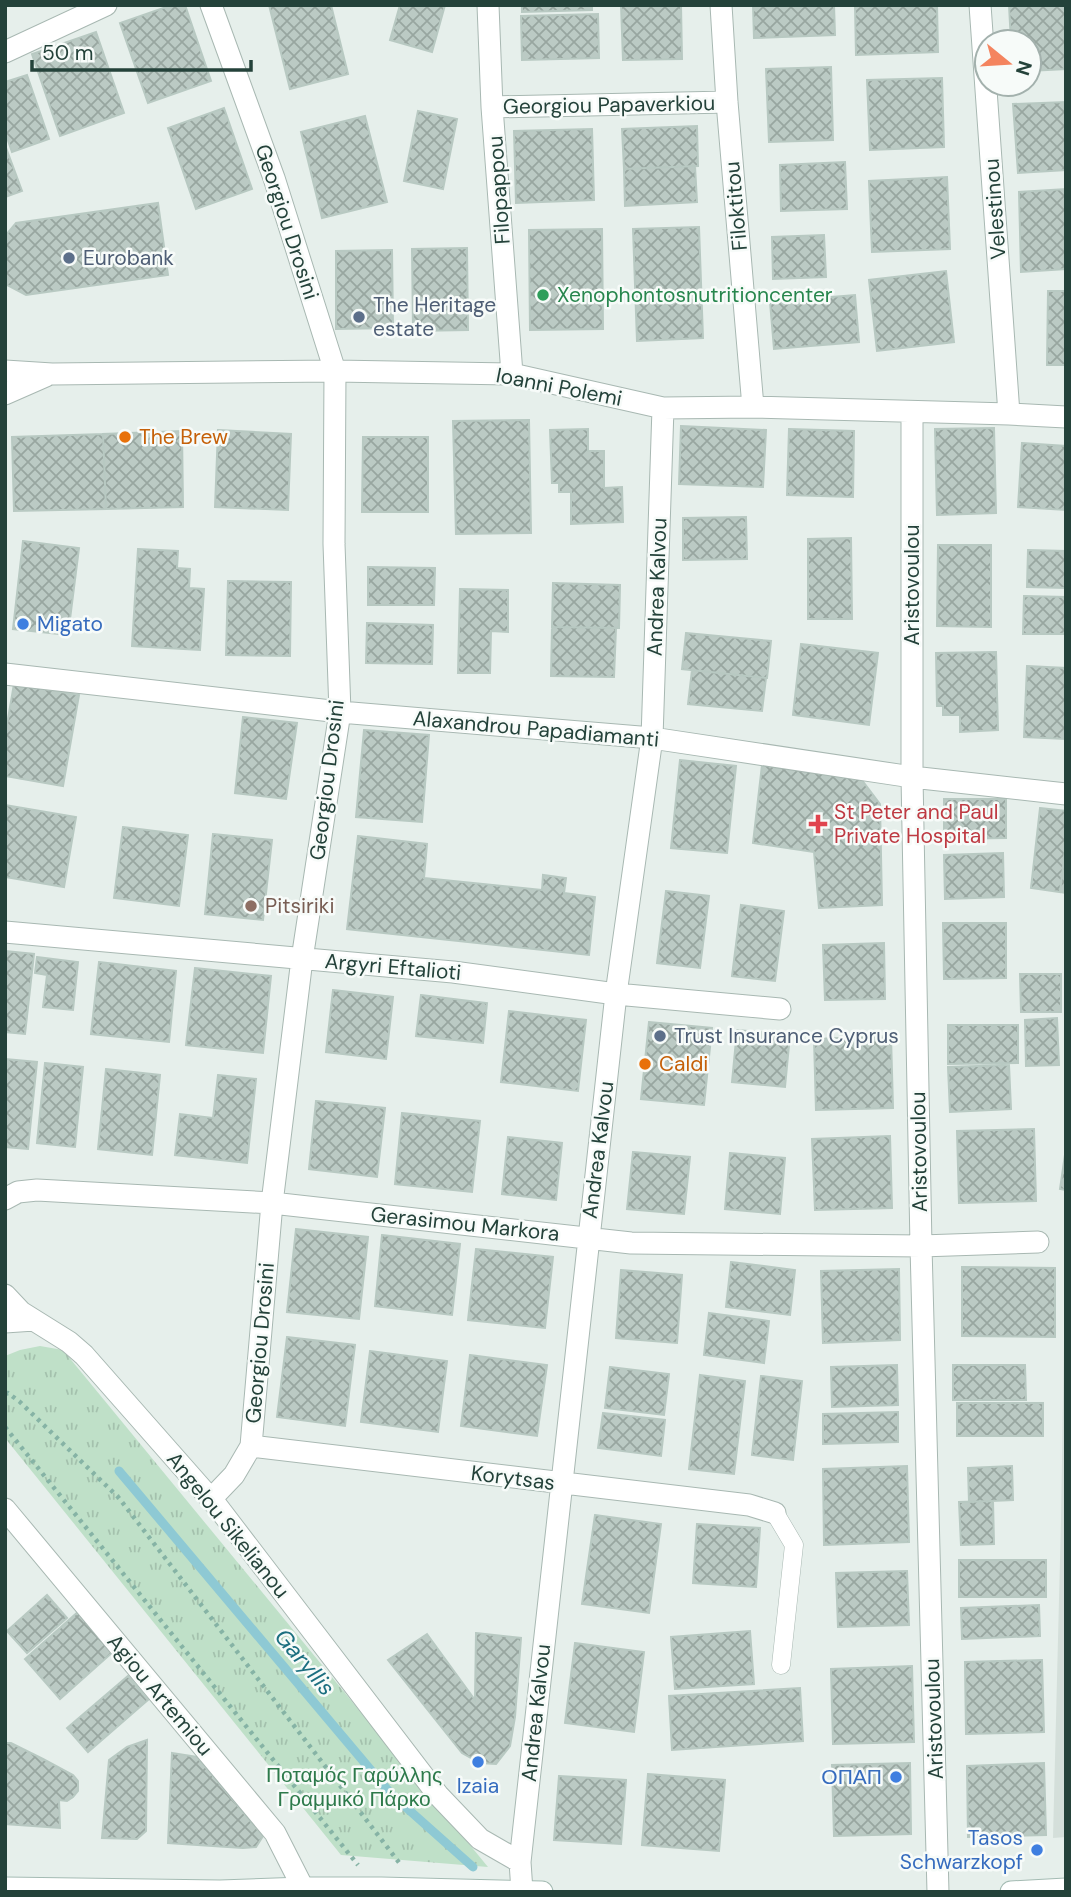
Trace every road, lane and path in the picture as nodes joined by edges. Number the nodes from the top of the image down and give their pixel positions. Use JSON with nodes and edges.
{"nodes":[{"id":1,"x":106,"y":5,"type":"edge"},
{"id":2,"x":211,"y":5,"type":"edge"},
{"id":3,"x":488,"y":5,"type":"edge"},
{"id":4,"x":721,"y":5,"type":"edge"},
{"id":5,"x":980,"y":5,"type":"edge"},
{"id":6,"x":5,"y":52,"type":"edge"},
{"id":7,"x":727,"y":103,"type":"junction"},
{"id":8,"x":492,"y":107,"type":"junction"},
{"id":9,"x":5,"y":371,"type":"edge"},
{"id":10,"x":335,"y":371,"type":"junction"},
{"id":11,"x":52,"y":374,"type":"junction"},
{"id":12,"x":512,"y":374,"type":"junction"},
{"id":13,"x":5,"y":394,"type":"edge"},
{"id":14,"x":753,"y":407,"type":"junction"},
{"id":15,"x":663,"y":408,"type":"junction"},
{"id":16,"x":912,"y":412,"type":"junction"},
{"id":17,"x":1009,"y":414,"type":"junction"},
{"id":18,"x":1066,"y":417,"type":"edge"},
{"id":19,"x":5,"y":674,"type":"edge"},
{"id":20,"x":340,"y":712,"type":"junction"},
{"id":21,"x":652,"y":738,"type":"junction"},
{"id":22,"x":912,"y":777,"type":"junction"},
{"id":23,"x":1066,"y":794,"type":"edge"},
{"id":24,"x":5,"y":932,"type":"edge"},
{"id":25,"x":302,"y":959,"type":"junction"},
{"id":26,"x":615,"y":994,"type":"junction"},
{"id":27,"x":780,"y":1009,"type":"dead end"},
{"id":28,"x":12,"y":1195,"type":"edge"},
{"id":29,"x":272,"y":1203,"type":"junction"},
{"id":30,"x":588,"y":1237,"type":"junction"},
{"id":31,"x":1038,"y":1242,"type":"dead end"},
{"id":32,"x":921,"y":1246,"type":"junction"},
{"id":33,"x":5,"y":1295,"type":"edge"},
{"id":34,"x":34,"y":1320,"type":"junction"},
{"id":35,"x":5,"y":1322,"type":"edge"},
{"id":36,"x":5,"y":1394,"type":"edge"},
{"id":37,"x":5,"y":1427,"type":"edge"},
{"id":38,"x":251,"y":1446,"type":"junction"},
{"id":39,"x":562,"y":1484,"type":"junction"},
{"id":40,"x":211,"y":1499,"type":"junction"},
{"id":41,"x":5,"y":1509,"type":"edge"},
{"id":42,"x":775,"y":1513,"type":"joint"},
{"id":43,"x":781,"y":1665,"type":"dead end"},
{"id":44,"x":520,"y":1862,"type":"junction"},
{"id":45,"x":360,"y":1866,"type":"dead end"},
{"id":46,"x":404,"y":1869,"type":"dead end"},
{"id":47,"x":5,"y":1888,"type":"edge"},
{"id":48,"x":303,"y":1888,"type":"junction"},
{"id":49,"x":1066,"y":1889,"type":"edge"},
{"id":50,"x":381,"y":1890,"type":"edge"},
{"id":51,"x":522,"y":1891,"type":"edge"},
{"id":52,"x":542,"y":1892,"type":"edge"},
{"id":53,"x":938,"y":1892,"type":"edge"},
{"id":54,"x":1011,"y":1892,"type":"edge"}],
"edges":[{"from":1,"to":6,"type":"street"},
{"from":2,"to":10,"type":"street","name":"Georgiou Drosini"},
{"from":3,"to":8,"type":"street","name":"Filopappou"},
{"from":4,"to":7,"type":"street","name":"Filoktitou"},
{"from":5,"to":17,"type":"street","name":"Velestinou"},
{"from":7,"to":8,"type":"street","name":"Georgiou Papaverkiou"},
{"from":7,"to":14,"type":"street","name":"Filoktitou"},
{"from":8,"to":12,"type":"street","name":"Filopappou"},
{"from":9,"to":11,"type":"street","name":"Ioanni Polemi"},
{"from":10,"to":11,"type":"street","name":"Ioanni Polemi"},
{"from":10,"to":12,"type":"street","name":"Ioanni Polemi"},
{"from":10,"to":20,"type":"street","name":"Georgiou Drosini"},
{"from":11,"to":13,"type":"street","name":"Ioanni Polemi"},
{"from":12,"to":15,"type":"street","name":"Ioanni Polemi"},
{"from":14,"to":15,"type":"street","name":"Ioanni Polemi"},
{"from":14,"to":16,"type":"street","name":"Ioanni Polemi"},
{"from":15,"to":21,"type":"street","name":"Andrea Kalvou"},
{"from":16,"to":17,"type":"street","name":"Ioanni Polemi"},
{"from":16,"to":22,"type":"street","name":"Aristovoulou"},
{"from":17,"to":18,"type":"street","name":"Ioanni Polemi"},
{"from":19,"to":20,"type":"street","name":"Alaxandrou Papadiamanti"},
{"from":20,"to":21,"type":"street","name":"Alaxandrou Papadiamanti"},
{"from":20,"to":25,"type":"street","name":"Georgiou Drosini"},
{"from":21,"to":22,"type":"street","name":"Alaxandrou Papadiamanti"},
{"from":21,"to":26,"type":"street","name":"Andrea Kalvou"},
{"from":22,"to":23,"type":"street","name":"Alaxandrou Papadiamanti"},
{"from":22,"to":32,"type":"street","name":"Aristovoulou"},
{"from":24,"to":25,"type":"street","name":"Argyri Eftalioti"},
{"from":25,"to":26,"type":"street","name":"Argyri Eftalioti"},
{"from":25,"to":29,"type":"street","name":"Georgiou Drosini"},
{"from":26,"to":27,"type":"street","name":"Argyri Eftalioti"},
{"from":26,"to":30,"type":"street","name":"Andrea Kalvou"},
{"from":28,"to":29,"type":"street","name":"Gerasimou Markora"},
{"from":29,"to":30,"type":"street","name":"Gerasimou Markora"},
{"from":29,"to":38,"type":"street","name":"Georgiou Drosini"},
{"from":30,"to":32,"type":"street","name":"Gerasimou Markora"},
{"from":30,"to":39,"type":"street","name":"Andrea Kalvou"},
{"from":31,"to":32,"type":"street","name":"Gerasimou Markora"},
{"from":32,"to":53,"type":"street","name":"Aristovoulou"},
{"from":33,"to":34,"type":"street","name":"Angelou Sikelianou"},
{"from":34,"to":35,"type":"street"},
{"from":34,"to":40,"type":"street","name":"Angelou Sikelianou"},
{"from":36,"to":46,"type":"path"},
{"from":37,"to":45,"type":"path"},
{"from":38,"to":39,"type":"street","name":"Korytsas"},
{"from":38,"to":40,"type":"street"},
{"from":39,"to":42,"type":"street","name":"Korytsas"},
{"from":39,"to":44,"type":"street","name":"Andrea Kalvou"},
{"from":40,"to":44,"type":"street","name":"Angelou Sikelianou"},
{"from":41,"to":48,"type":"street","name":"Agiou Artemiou"},
{"from":42,"to":43,"type":"lane"},
{"from":44,"to":51,"type":"street","name":"Andrea Kalvou"},
{"from":47,"to":48,"type":"street"},
{"from":48,"to":50,"type":"street"},
{"from":49,"to":54,"type":"street"},
{"from":50,"to":51,"type":"street"},
{"from":51,"to":52,"type":"street"}]}
